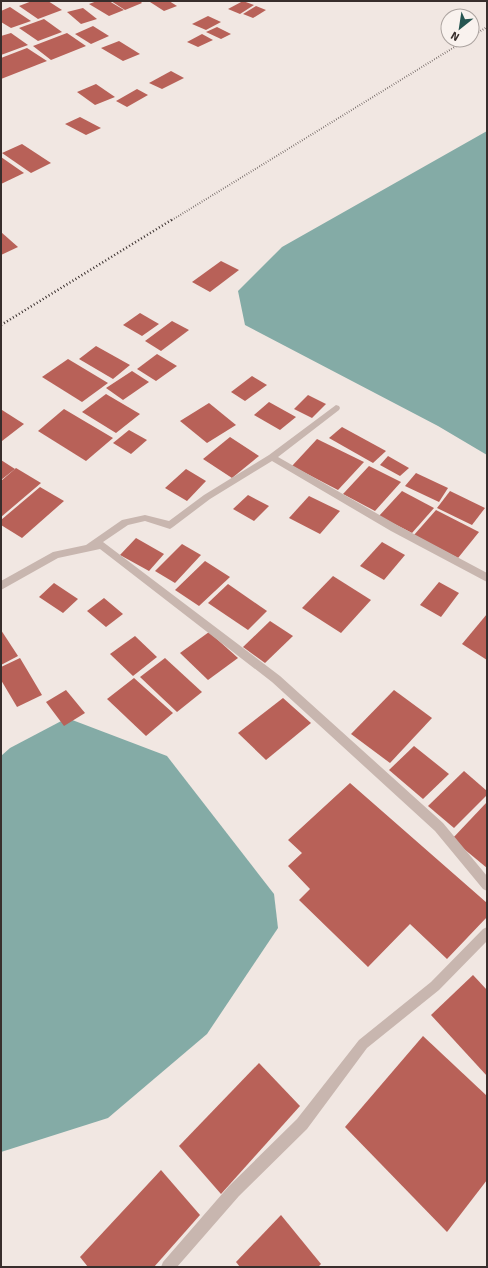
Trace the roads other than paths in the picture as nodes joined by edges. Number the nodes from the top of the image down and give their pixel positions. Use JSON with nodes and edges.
{"nodes":[{"id":1,"x":336,"y":408,"type":"dead end"},
{"id":2,"x":272,"y":457,"type":"junction"},
{"id":3,"x":87,"y":548,"type":"junction"},
{"id":4,"x":487,"y":578,"type":"edge"},
{"id":5,"x":1,"y":586,"type":"edge"},
{"id":6,"x":487,"y":885,"type":"edge"},
{"id":7,"x":487,"y":933,"type":"edge"},
{"id":8,"x":168,"y":1267,"type":"edge"}],
"edges":[{"from":1,"to":2,"type":"street"},
{"from":2,"to":3,"type":"street"},
{"from":2,"to":4,"type":"street"},
{"from":3,"to":5,"type":"street"},
{"from":3,"to":6,"type":"street"},
{"from":7,"to":8,"type":"street"}]}
